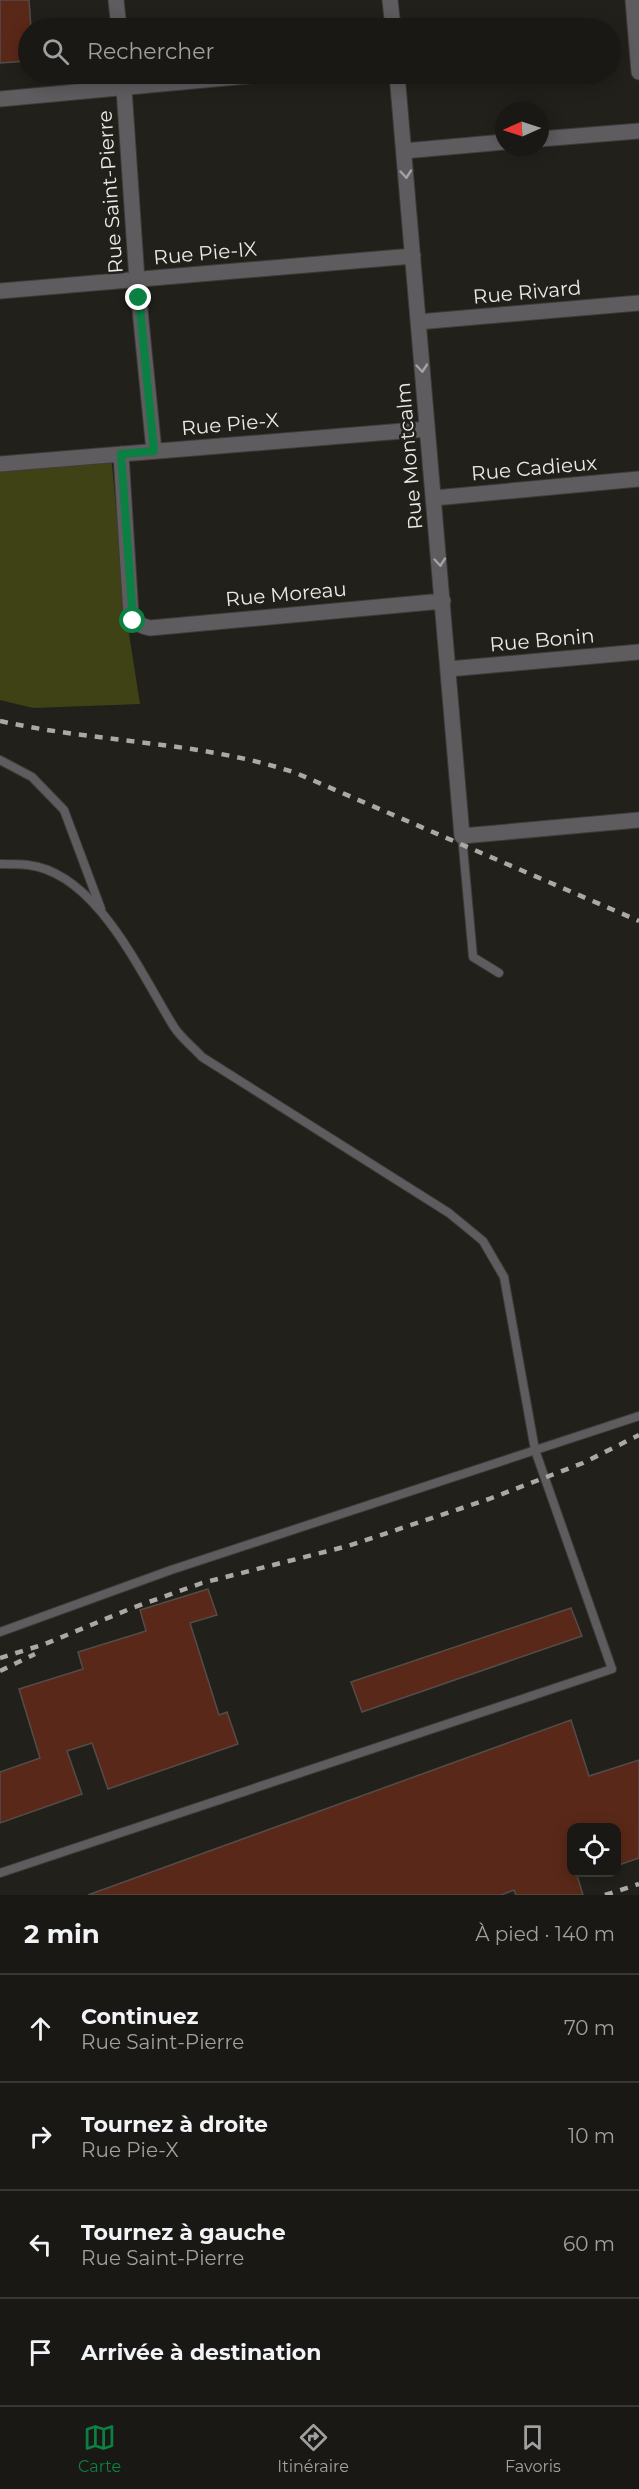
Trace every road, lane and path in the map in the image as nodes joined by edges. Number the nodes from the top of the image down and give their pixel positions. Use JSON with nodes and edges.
{"nodes":[{"id":1,"x":116,"y":0,"type":"edge"},
{"id":2,"x":390,"y":0,"type":"edge"},
{"id":3,"x":633,"y":0,"type":"edge"},
{"id":4,"x":118,"y":18,"type":"edge"},
{"id":5,"x":392,"y":18,"type":"edge"},
{"id":6,"x":639,"y":72,"type":"edge"},
{"id":7,"x":98,"y":84,"type":"edge"},
{"id":8,"x":124,"y":84,"type":"edge"},
{"id":9,"x":398,"y":84,"type":"edge"},
{"id":10,"x":0,"y":99,"type":"edge"},
{"id":11,"x":639,"y":131,"type":"edge"},
{"id":12,"x":549,"y":138,"type":"edge"},
{"id":13,"x":495,"y":143,"type":"edge"},
{"id":14,"x":404,"y":151,"type":"junction"},
{"id":15,"x":412,"y":256,"type":"junction"},
{"id":16,"x":137,"y":279,"type":"junction"},
{"id":17,"x":0,"y":291,"type":"edge"},
{"id":18,"x":639,"y":303,"type":"edge"},
{"id":19,"x":418,"y":322,"type":"junction"},
{"id":20,"x":427,"y":429,"type":"junction"},
{"id":21,"x":154,"y":451,"type":"junction"},
{"id":22,"x":121,"y":454,"type":"junction"},
{"id":23,"x":0,"y":464,"type":"edge"},
{"id":24,"x":639,"y":479,"type":"edge"},
{"id":25,"x":434,"y":498,"type":"junction"},
{"id":26,"x":443,"y":601,"type":"junction"},
{"id":27,"x":639,"y":652,"type":"edge"},
{"id":28,"x":450,"y":669,"type":"junction"},
{"id":29,"x":0,"y":759,"type":"edge"},
{"id":30,"x":639,"y":820,"type":"edge"},
{"id":31,"x":462,"y":836,"type":"junction"},
{"id":32,"x":0,"y":864,"type":"edge"},
{"id":33,"x":102,"y":910,"type":"junction"},
{"id":34,"x":499,"y":973,"type":"dead end"},
{"id":35,"x":639,"y":1416,"type":"edge"},
{"id":36,"x":535,"y":1450,"type":"junction"},
{"id":37,"x":0,"y":1632,"type":"edge"},
{"id":38,"x":0,"y":1873,"type":"edge"}],
"edges":[{"from":1,"to":4,"type":"street"},
{"from":2,"to":5,"type":"street"},
{"from":3,"to":6,"type":"street"},
{"from":7,"to":10,"type":"street"},
{"from":8,"to":16,"type":"street","name":"Rue Saint-Pierre"},
{"from":9,"to":14,"type":"street","name":"Rue Montcalm"},
{"from":11,"to":12,"type":"street"},
{"from":13,"to":14,"type":"street"},
{"from":14,"to":15,"type":"street","name":"Rue Montcalm","one_way":true},
{"from":15,"to":16,"type":"street","name":"Rue Pie-IX"},
{"from":15,"to":19,"type":"street","name":"Rue Montcalm"},
{"from":16,"to":17,"type":"street","name":"Rue Pie-IX"},
{"from":16,"to":21,"type":"street","name":"Rue Saint-Pierre"},
{"from":18,"to":19,"type":"street","name":"Rue Rivard"},
{"from":19,"to":20,"type":"street","name":"Rue Montcalm","one_way":true},
{"from":20,"to":21,"type":"street","name":"Rue Pie-X"},
{"from":20,"to":25,"type":"street","name":"Rue Montcalm"},
{"from":21,"to":22,"type":"street","name":"Rue Pie-X"},
{"from":22,"to":23,"type":"street","name":"Rue Pie-X"},
{"from":22,"to":26,"type":"street","name":"Rue Moreau"},
{"from":24,"to":25,"type":"street","name":"Rue Cadieux"},
{"from":25,"to":26,"type":"street","name":"Rue Montcalm","one_way":true},
{"from":26,"to":28,"type":"street","name":"Rue Montcalm"},
{"from":27,"to":28,"type":"street","name":"Rue Bonin"},
{"from":28,"to":31,"type":"street","name":"Rue Montcalm"},
{"from":29,"to":33,"type":"lane"},
{"from":30,"to":31,"type":"street"},
{"from":31,"to":34,"type":"lane"},
{"from":32,"to":33,"type":"lane"},
{"from":33,"to":36,"type":"lane"},
{"from":35,"to":36,"type":"lane"},
{"from":36,"to":37,"type":"lane"},
{"from":36,"to":38,"type":"lane"}]}
